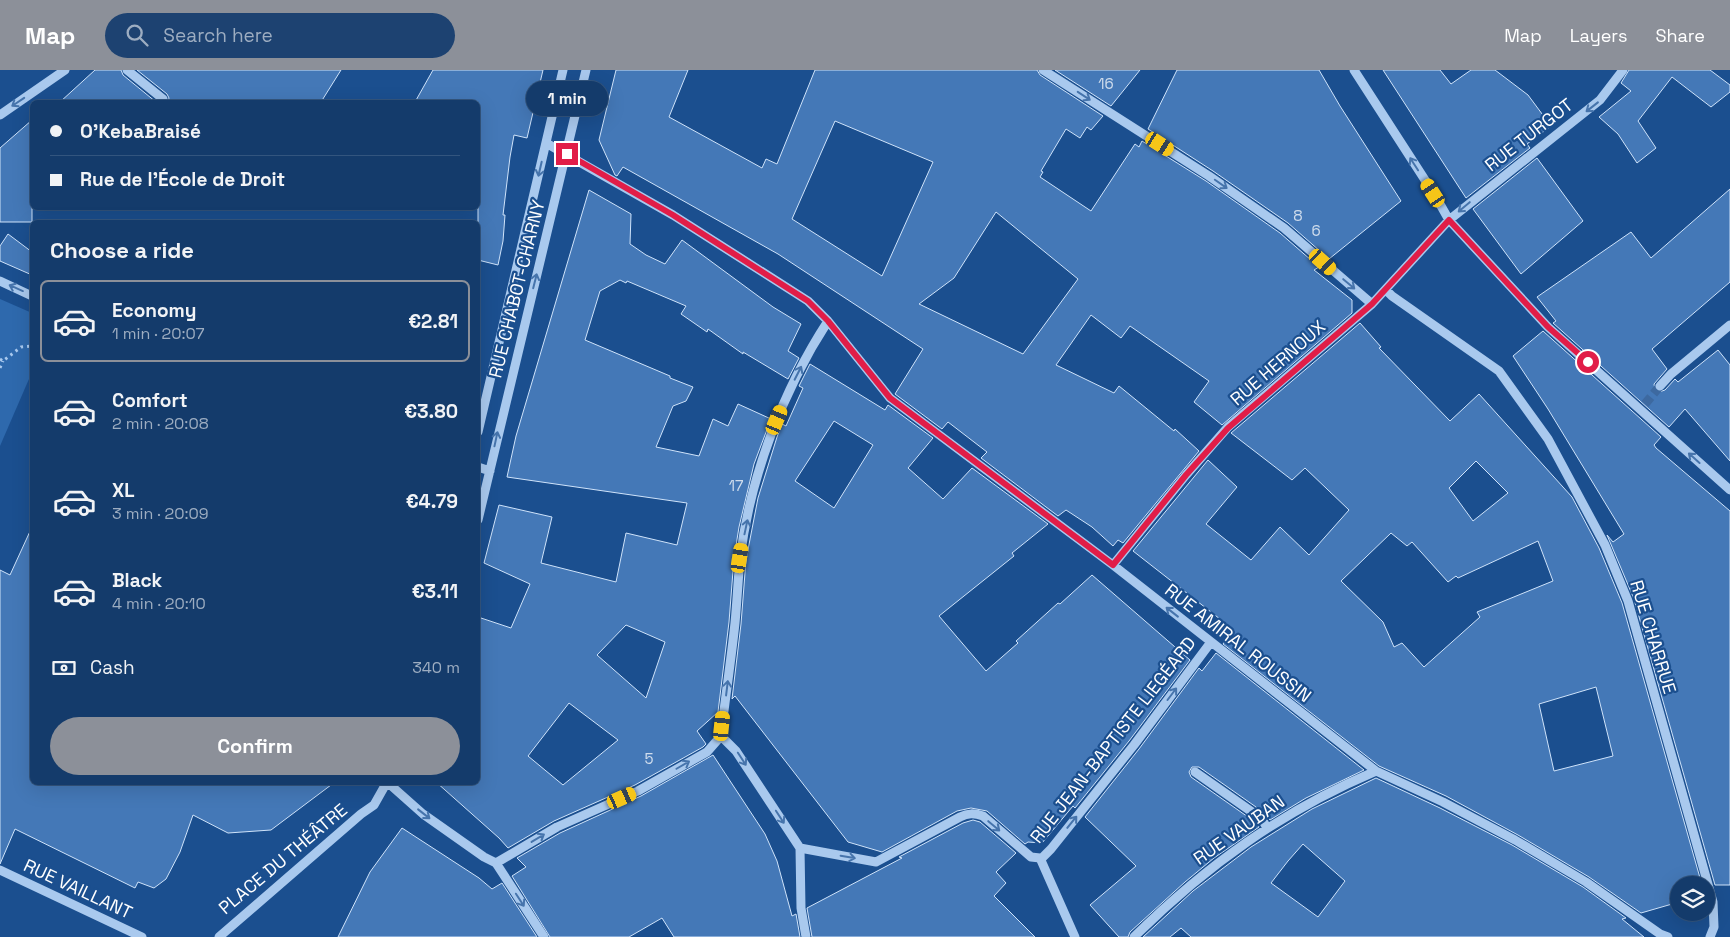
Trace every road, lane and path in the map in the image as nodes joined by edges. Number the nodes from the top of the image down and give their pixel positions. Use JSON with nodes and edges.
{"nodes":[{"id":1,"x":66,"y":70,"type":"edge"},
{"id":2,"x":127,"y":70,"type":"edge"},
{"id":3,"x":563,"y":70,"type":"edge"},
{"id":4,"x":586,"y":70,"type":"edge"},
{"id":5,"x":1043,"y":70,"type":"edge"},
{"id":6,"x":1354,"y":70,"type":"edge"},
{"id":7,"x":1623,"y":70,"type":"edge"},
{"id":8,"x":163,"y":100,"type":"edge"},
{"id":9,"x":0,"y":115,"type":"edge"},
{"id":10,"x":546,"y":143,"type":"junction"},
{"id":11,"x":567,"y":154,"type":"junction"},
{"id":12,"x":1449,"y":220,"type":"junction"},
{"id":13,"x":0,"y":281,"type":"edge"},
{"id":14,"x":1386,"y":290,"type":"junction"},
{"id":15,"x":30,"y":295,"type":"edge"},
{"id":16,"x":1372,"y":304,"type":"junction"},
{"id":17,"x":828,"y":321,"type":"junction"},
{"id":18,"x":1730,"y":325,"type":"edge"},
{"id":19,"x":30,"y":346,"type":"edge"},
{"id":20,"x":2,"y":360,"type":"edge"},
{"id":21,"x":0,"y":368,"type":"edge"},
{"id":22,"x":1660,"y":386,"type":"tunnel mouth"},
{"id":23,"x":480,"y":424,"type":"edge"},
{"id":24,"x":480,"y":468,"type":"edge"},
{"id":25,"x":490,"y":472,"type":"junction"},
{"id":26,"x":1730,"y":490,"type":"edge"},
{"id":27,"x":480,"y":512,"type":"edge"},
{"id":28,"x":1113,"y":565,"type":"junction"},
{"id":29,"x":1211,"y":642,"type":"junction"},
{"id":30,"x":721,"y":736,"type":"junction"},
{"id":31,"x":1376,"y":771,"type":"junction"},
{"id":32,"x":1195,"y":772,"type":"dead end"},
{"id":33,"x":386,"y":785,"type":"edge"},
{"id":34,"x":389,"y":785,"type":"edge"},
{"id":35,"x":1252,"y":812,"type":"dead end"},
{"id":36,"x":1262,"y":819,"type":"dead end"},
{"id":37,"x":1267,"y":828,"type":"junction"},
{"id":38,"x":800,"y":848,"type":"junction"},
{"id":39,"x":1040,"y":858,"type":"junction"},
{"id":40,"x":496,"y":863,"type":"junction"},
{"id":41,"x":0,"y":870,"type":"edge"},
{"id":42,"x":142,"y":937,"type":"edge"},
{"id":43,"x":219,"y":937,"type":"edge"},
{"id":44,"x":544,"y":937,"type":"edge"},
{"id":45,"x":806,"y":937,"type":"edge"},
{"id":46,"x":1075,"y":937,"type":"edge"},
{"id":47,"x":1134,"y":937,"type":"edge"},
{"id":48,"x":1668,"y":937,"type":"edge"},
{"id":49,"x":1710,"y":937,"type":"edge"}],
"edges":[{"from":1,"to":9,"type":"street","one_way":true},
{"from":2,"to":8,"type":"street"},
{"from":3,"to":10,"type":"street","name":"RUE CHABOT-CHARNY"},
{"from":4,"to":11,"type":"street","name":"RUE CHABOT-CHARNY"},
{"from":5,"to":16,"type":"street","one_way":true},
{"from":12,"to":6,"type":"street","one_way":true},
{"from":7,"to":12,"type":"street","name":"RUE TURGOT","one_way":true},
{"from":10,"to":11,"type":"street"},
{"from":10,"to":23,"type":"street","name":"RUE CHABOT-CHARNY","one_way":true},
{"from":11,"to":17,"type":"street","name":"RUE AMIRAL ROUSSIN"},
{"from":25,"to":11,"type":"street","name":"RUE CHABOT-CHARNY","one_way":true},
{"from":12,"to":14,"type":"street","name":"RUE TURGOT"},
{"from":26,"to":12,"type":"street","one_way":true},
{"from":15,"to":13,"type":"street","one_way":true},
{"from":14,"to":16,"type":"street","name":"RUE HERNOUX"},
{"from":14,"to":49,"type":"street","name":"RUE CHARRUE"},
{"from":16,"to":28,"type":"street","name":"RUE HERNOUX"},
{"from":17,"to":28,"type":"street","name":"RUE AMIRAL ROUSSIN"},
{"from":30,"to":17,"type":"street","one_way":true},
{"from":18,"to":22,"type":"street"},
{"from":19,"to":20,"type":"path"},
{"from":20,"to":21,"type":"path"},
{"from":24,"to":25,"type":"street"},
{"from":25,"to":27,"type":"street","name":"RUE CHABOT-CHARNY"},
{"from":29,"to":28,"type":"street","name":"RUE AMIRAL ROUSSIN","one_way":true},
{"from":29,"to":31,"type":"street","name":"RUE AMIRAL ROUSSIN"},
{"from":39,"to":29,"type":"street","name":"RUE JEAN-BAPTISTE LIEGÉARD","one_way":true},
{"from":30,"to":38,"type":"street","one_way":true},
{"from":40,"to":30,"type":"street","one_way":true},
{"from":31,"to":37,"type":"street","name":"RUE VAUBAN"},
{"from":31,"to":48,"type":"street","name":"RUE AMIRAL ROUSSIN"},
{"from":32,"to":35,"type":"street"},
{"from":33,"to":43,"type":"street","name":"PLACE DU THÉÂTRE"},
{"from":34,"to":40,"type":"street","one_way":true},
{"from":36,"to":37,"type":"street"},
{"from":37,"to":47,"type":"street","name":"RUE VAUBAN"},
{"from":38,"to":39,"type":"street","one_way":true},
{"from":38,"to":45,"type":"street"},
{"from":39,"to":46,"type":"street"},
{"from":40,"to":44,"type":"street","one_way":true},
{"from":41,"to":42,"type":"street","name":"RUE VAILLANT"}]}
